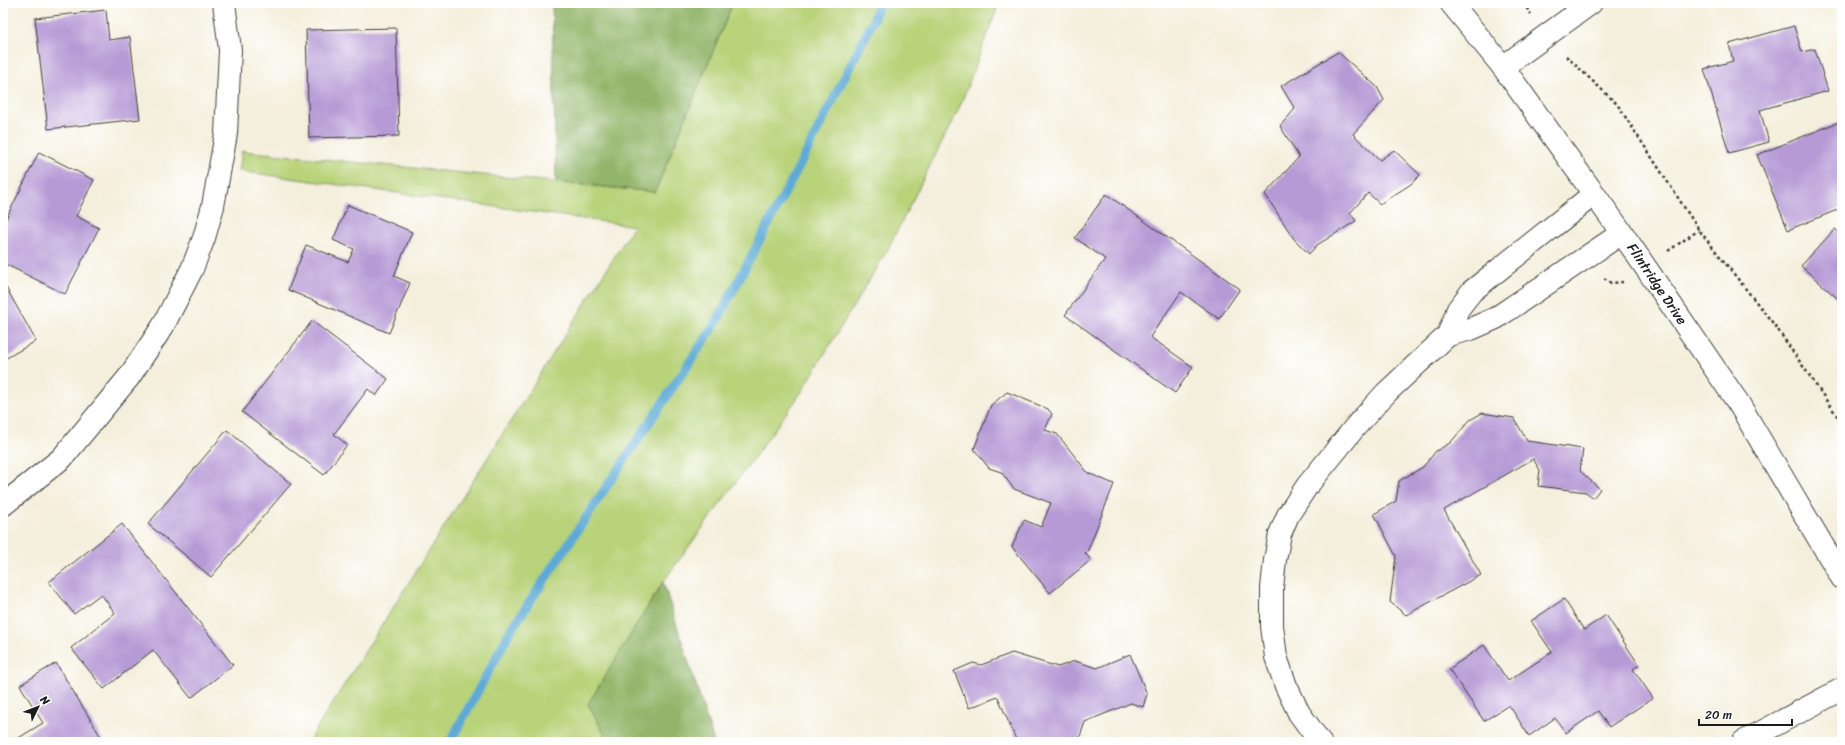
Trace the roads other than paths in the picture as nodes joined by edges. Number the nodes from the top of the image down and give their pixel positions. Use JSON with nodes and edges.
{"nodes":[{"id":1,"x":224,"y":3,"type":"edge"},
{"id":2,"x":1451,"y":3,"type":"edge"},
{"id":3,"x":1591,"y":3,"type":"edge"},
{"id":4,"x":1503,"y":67,"type":"junction"},
{"id":5,"x":1594,"y":194,"type":"junction"},
{"id":6,"x":1622,"y":233,"type":"junction"},
{"id":7,"x":1448,"y":335,"type":"junction"},
{"id":8,"x":3,"y":505,"type":"edge"},
{"id":9,"x":1842,"y":578,"type":"edge"},
{"id":10,"x":1842,"y":689,"type":"edge"},
{"id":11,"x":1320,"y":742,"type":"edge"},
{"id":12,"x":1742,"y":742,"type":"edge"}],
"edges":[{"from":1,"to":8,"type":"street"},
{"from":2,"to":4,"type":"street","name":"Flintridge Drive"},
{"from":3,"to":4,"type":"street"},
{"from":4,"to":5,"type":"street","name":"Flintridge Drive"},
{"from":5,"to":6,"type":"street","name":"Flintridge Drive"},
{"from":5,"to":7,"type":"street"},
{"from":6,"to":7,"type":"street"},
{"from":6,"to":9,"type":"street","name":"Flintridge Drive"},
{"from":7,"to":11,"type":"street"},
{"from":10,"to":12,"type":"street"}]}
